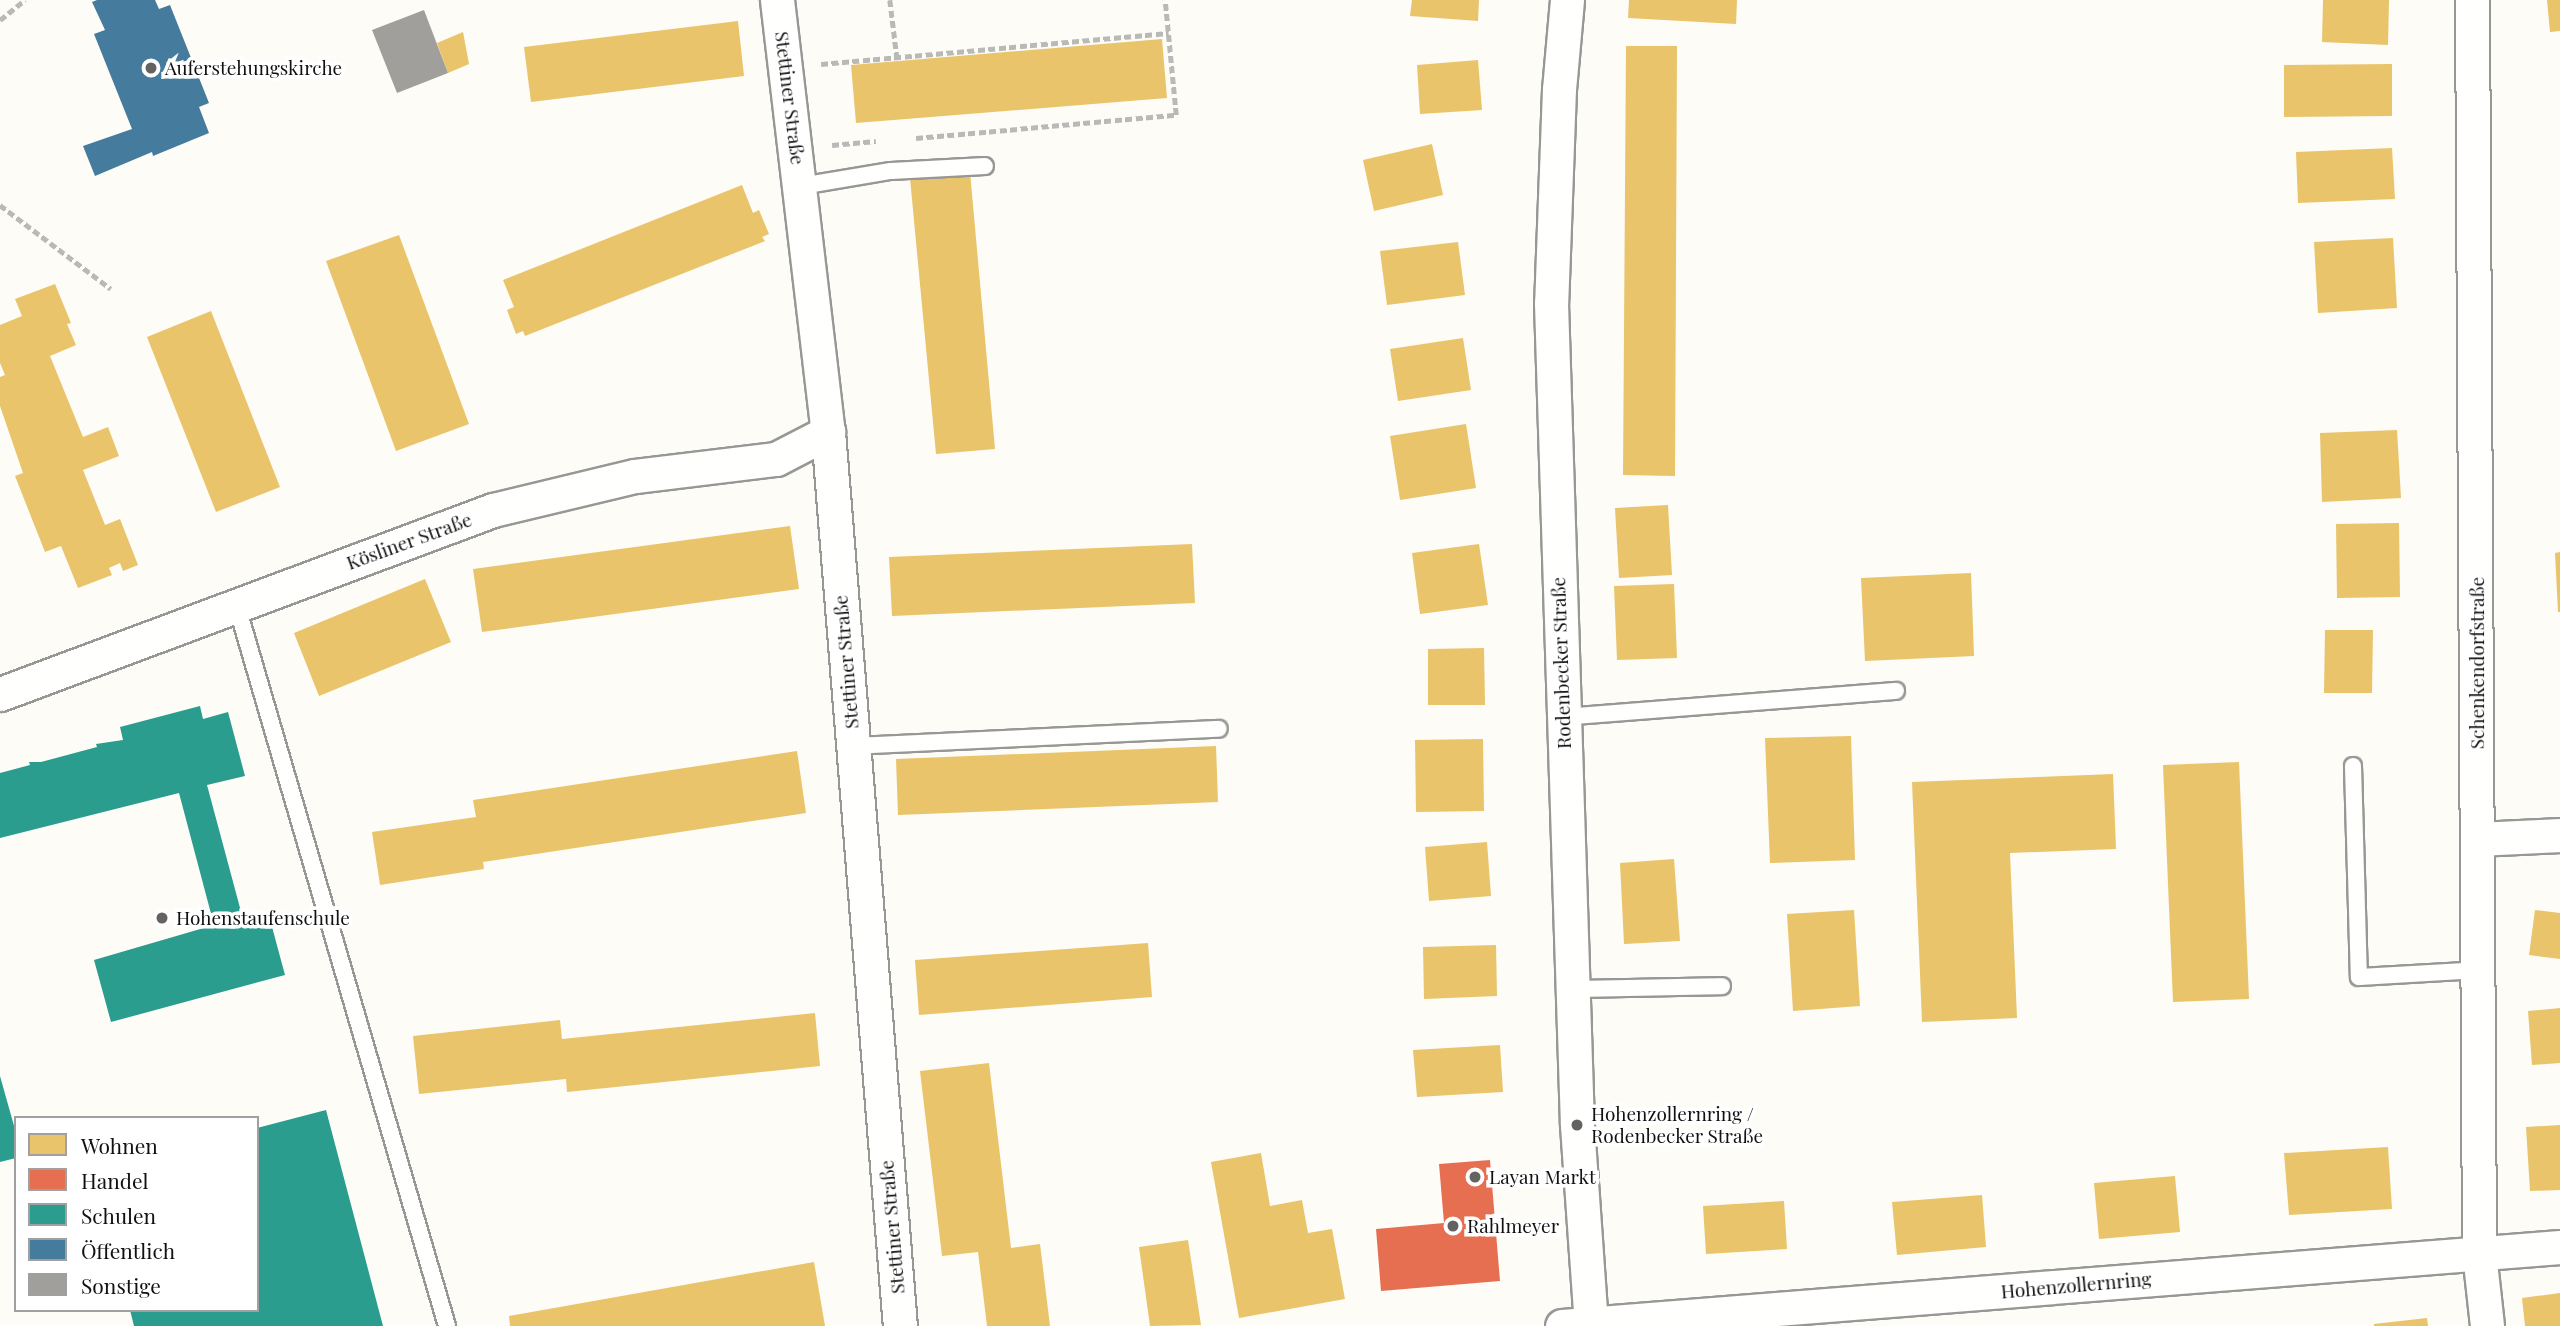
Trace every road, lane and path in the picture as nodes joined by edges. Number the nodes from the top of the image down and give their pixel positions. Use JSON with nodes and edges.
{"nodes":[{"id":1,"x":25,"y":0,"type":"edge"},
{"id":2,"x":777,"y":0,"type":"edge"},
{"id":3,"x":890,"y":0,"type":"edge"},
{"id":4,"x":1165,"y":0,"type":"edge"},
{"id":5,"x":1567,"y":0,"type":"edge"},
{"id":6,"x":2472,"y":0,"type":"edge"},
{"id":7,"x":0,"y":20,"type":"edge"},
{"id":8,"x":1169,"y":33,"type":"junction"},
{"id":9,"x":897,"y":57,"type":"junction"},
{"id":10,"x":787,"y":68,"type":"junction"},
{"id":11,"x":905,"y":139,"type":"dead end"},
{"id":12,"x":878,"y":141,"type":"dead end"},
{"id":13,"x":796,"y":148,"type":"junction"},
{"id":14,"x":985,"y":166,"type":"dead end"},
{"id":15,"x":801,"y":186,"type":"junction"},
{"id":16,"x":0,"y":205,"type":"edge"},
{"id":17,"x":111,"y":289,"type":"dead end"},
{"id":18,"x":828,"y":432,"type":"junction"},
{"id":19,"x":236,"y":603,"type":"junction"},
{"id":20,"x":1896,"y":691,"type":"dead end"},
{"id":21,"x":0,"y":694,"type":"edge"},
{"id":22,"x":1563,"y":716,"type":"junction"},
{"id":23,"x":1219,"y":729,"type":"dead end"},
{"id":24,"x":853,"y":746,"type":"junction"},
{"id":25,"x":2353,"y":766,"type":"dead end"},
{"id":26,"x":2560,"y":835,"type":"edge"},
{"id":27,"x":2479,"y":839,"type":"junction"},
{"id":28,"x":2479,"y":970,"type":"junction"},
{"id":29,"x":1722,"y":986,"type":"dead end"},
{"id":30,"x":1572,"y":989,"type":"junction"},
{"id":31,"x":2560,"y":1247,"type":"edge"},
{"id":32,"x":2479,"y":1253,"type":"junction"},
{"id":33,"x":1582,"y":1325,"type":"edge"},
{"id":34,"x":447,"y":1326,"type":"edge"},
{"id":35,"x":900,"y":1326,"type":"edge"},
{"id":36,"x":2487,"y":1326,"type":"edge"}],
"edges":[{"from":1,"to":7,"type":"path"},
{"from":2,"to":10,"type":"street","name":"Stettiner Straße"},
{"from":3,"to":9,"type":"path"},
{"from":4,"to":8,"type":"path"},
{"from":5,"to":22,"type":"street","name":"Rodenbecker Straße"},
{"from":6,"to":27,"type":"street","name":"Schenkendorfstraße"},
{"from":8,"to":9,"type":"path"},
{"from":8,"to":11,"type":"path"},
{"from":9,"to":10,"type":"path"},
{"from":10,"to":13,"type":"street","name":"Stettiner Straße"},
{"from":12,"to":13,"type":"path"},
{"from":13,"to":15,"type":"street","name":"Stettiner Straße"},
{"from":14,"to":15,"type":"lane"},
{"from":15,"to":18,"type":"street","name":"Stettiner Straße"},
{"from":16,"to":17,"type":"path"},
{"from":18,"to":19,"type":"street","name":"Kösliner Straße"},
{"from":18,"to":24,"type":"street","name":"Stettiner Straße"},
{"from":19,"to":21,"type":"street","name":"Kösliner Straße"},
{"from":19,"to":34,"type":"lane"},
{"from":20,"to":22,"type":"lane"},
{"from":22,"to":30,"type":"street","name":"Rodenbecker Straße"},
{"from":23,"to":24,"type":"lane"},
{"from":24,"to":35,"type":"street","name":"Stettiner Straße"},
{"from":25,"to":28,"type":"lane"},
{"from":26,"to":27,"type":"street"},
{"from":27,"to":28,"type":"street","name":"Schenkendorfstraße"},
{"from":28,"to":32,"type":"street","name":"Schenkendorfstraße"},
{"from":29,"to":30,"type":"lane"},
{"from":30,"to":33,"type":"street","name":"Rodenbecker Straße"},
{"from":31,"to":32,"type":"street","name":"Hohenzollernring"},
{"from":32,"to":33,"type":"street","name":"Hohenzollernring"},
{"from":32,"to":36,"type":"street","name":"Schenkendorfstraße"}]}
